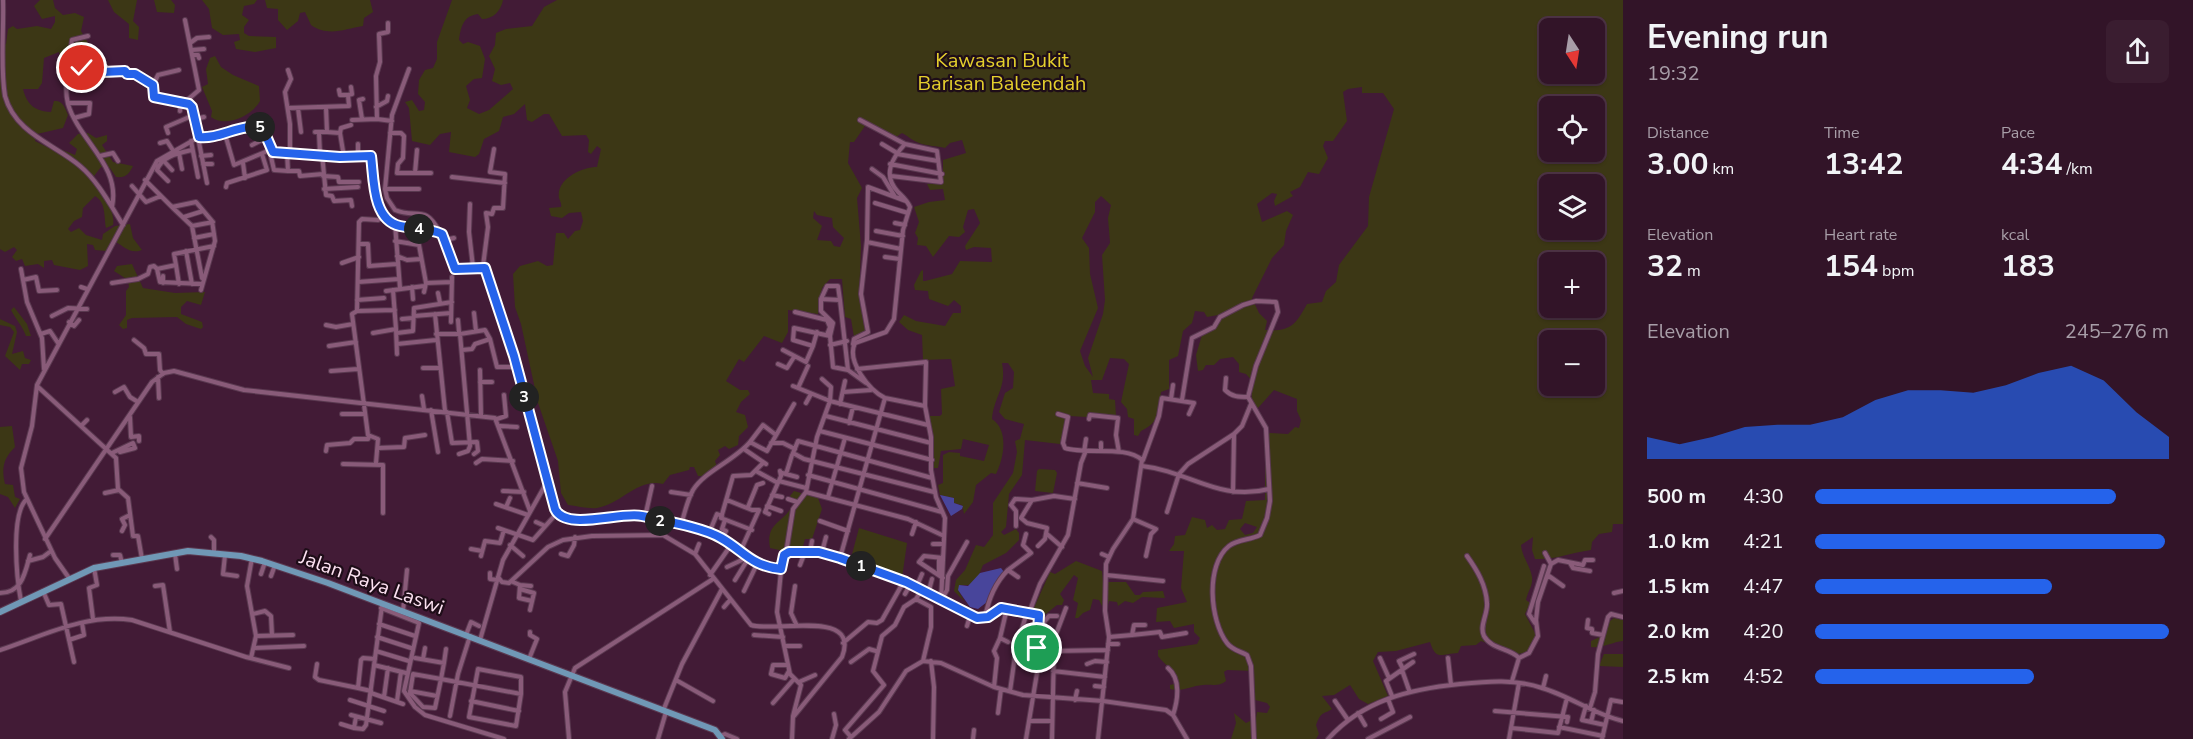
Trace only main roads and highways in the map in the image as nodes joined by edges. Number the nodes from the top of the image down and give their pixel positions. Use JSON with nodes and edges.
{"nodes":[{"id":1,"x":0,"y":612,"type":"edge"},
{"id":2,"x":723,"y":736,"type":"edge"}],
"edges":[{"from":1,"to":2,"type":"main road","name":"Jalan Raya Laswi"}]}
